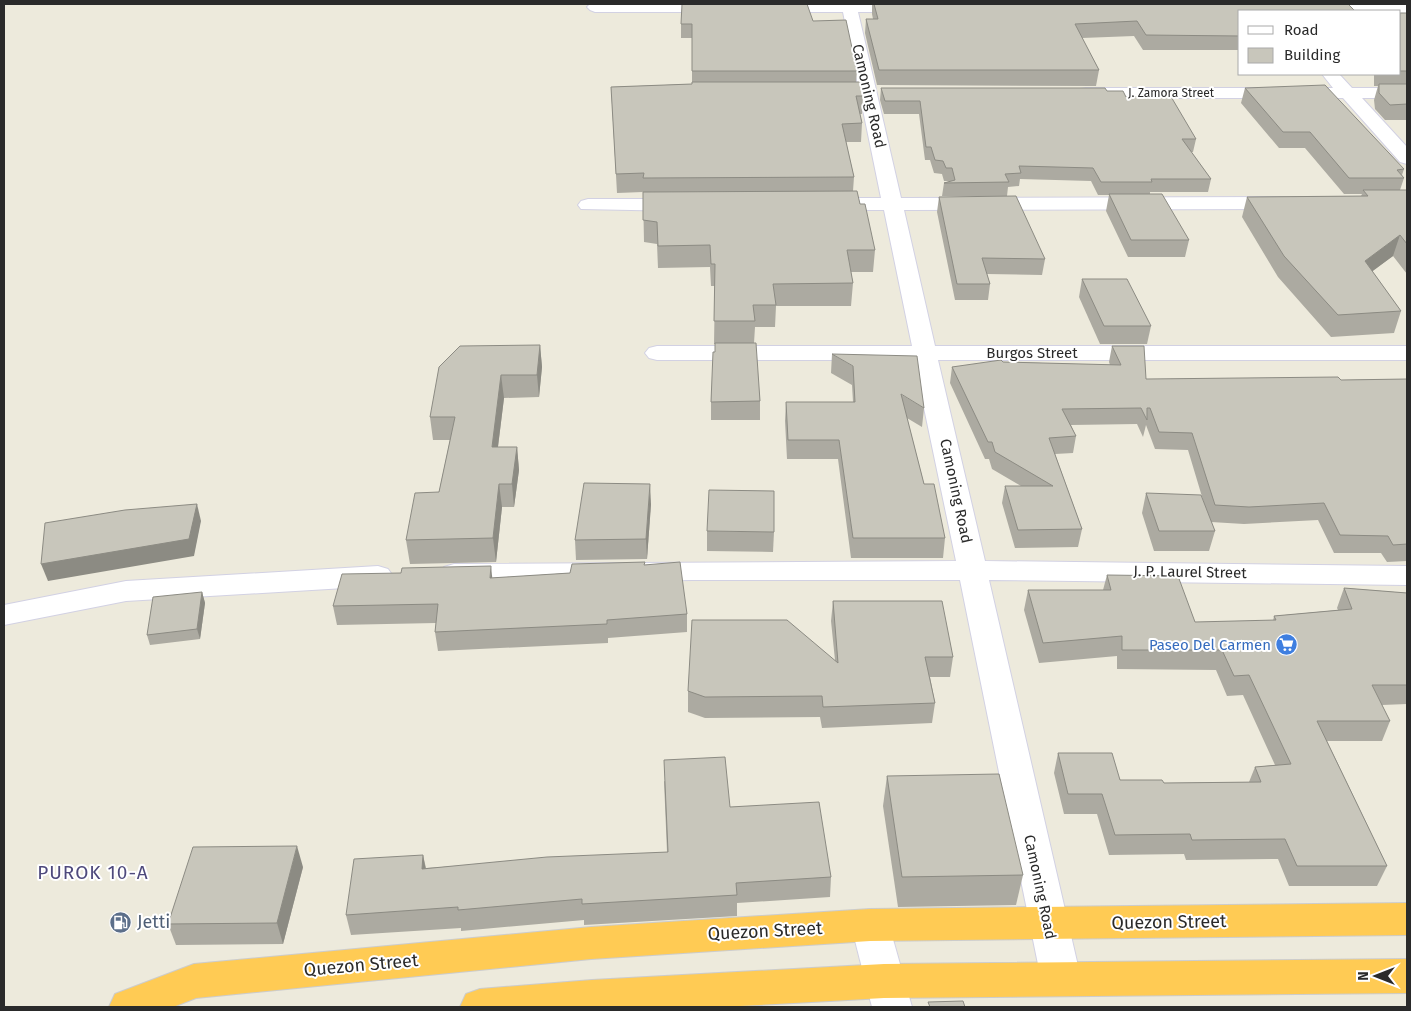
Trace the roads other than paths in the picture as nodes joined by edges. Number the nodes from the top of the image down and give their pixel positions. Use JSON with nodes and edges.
{"nodes":[{"id":1,"x":849,"y":6,"type":"edge"},
{"id":2,"x":595,"y":7,"type":"dead end"},
{"id":3,"x":732,"y":7,"type":"edge"},
{"id":4,"x":752,"y":7,"type":"edge"},
{"id":5,"x":919,"y":8,"type":"edge"},
{"id":6,"x":1299,"y":8,"type":"edge"},
{"id":7,"x":1407,"y":8,"type":"edge"},
{"id":8,"x":1331,"y":75,"type":"edge"},
{"id":9,"x":1068,"y":93,"type":"edge"},
{"id":10,"x":1348,"y":93,"type":"junction"},
{"id":11,"x":1407,"y":93,"type":"edge"},
{"id":12,"x":1407,"y":158,"type":"edge"},
{"id":13,"x":1299,"y":203,"type":"edge"},
{"id":14,"x":805,"y":204,"type":"edge"},
{"id":15,"x":894,"y":204,"type":"junction"},
{"id":16,"x":588,"y":205,"type":"dead end"},
{"id":17,"x":696,"y":205,"type":"edge"},
{"id":18,"x":657,"y":353,"type":"dead end"},
{"id":19,"x":926,"y":353,"type":"junction"},
{"id":20,"x":1407,"y":353,"type":"edge"},
{"id":21,"x":972,"y":569,"type":"junction"},
{"id":22,"x":429,"y":574,"type":"edge"},
{"id":23,"x":400,"y":575,"type":"edge"},
{"id":24,"x":1407,"y":575,"type":"edge"},
{"id":25,"x":4,"y":615,"type":"edge"},
{"id":26,"x":1407,"y":919,"type":"edge"},
{"id":27,"x":1048,"y":923,"type":"junction"},
{"id":28,"x":870,"y":925,"type":"junction"},
{"id":29,"x":1407,"y":976,"type":"edge"},
{"id":30,"x":1060,"y":979,"type":"junction"},
{"id":31,"x":888,"y":994,"type":"edge"},
{"id":32,"x":129,"y":1007,"type":"edge"},
{"id":33,"x":480,"y":1007,"type":"edge"}],
"edges":[{"from":1,"to":4,"type":"street"},
{"from":1,"to":5,"type":"street"},
{"from":1,"to":15,"type":"street","name":"Camoning Road"},
{"from":2,"to":3,"type":"street"},
{"from":6,"to":7,"type":"street"},
{"from":8,"to":10,"type":"street"},
{"from":9,"to":10,"type":"street","name":"J. Zamora Street"},
{"from":10,"to":11,"type":"street","name":"J. Zamora Street"},
{"from":10,"to":12,"type":"street"},
{"from":13,"to":15,"type":"street"},
{"from":14,"to":15,"type":"street"},
{"from":15,"to":19,"type":"street","name":"Camoning Road"},
{"from":16,"to":17,"type":"street"},
{"from":18,"to":19,"type":"street","name":"Burgos Street"},
{"from":19,"to":20,"type":"street","name":"Burgos Street"},
{"from":19,"to":21,"type":"street","name":"Camoning Road"},
{"from":21,"to":22,"type":"street","name":"J. P. Laurel Street"},
{"from":21,"to":24,"type":"street","name":"J. P. Laurel Street"},
{"from":21,"to":27,"type":"street","name":"Camoning Road"},
{"from":23,"to":25,"type":"street"},
{"from":26,"to":27,"type":"highway","name":"Quezon Street"},
{"from":27,"to":28,"type":"highway","name":"Quezon Street"},
{"from":27,"to":30,"type":"street","name":"Camoning Road"},
{"from":28,"to":31,"type":"street"},
{"from":28,"to":32,"type":"highway","name":"Quezon Street"},
{"from":29,"to":30,"type":"highway"},
{"from":30,"to":31,"type":"highway"},
{"from":31,"to":33,"type":"highway"}]}
